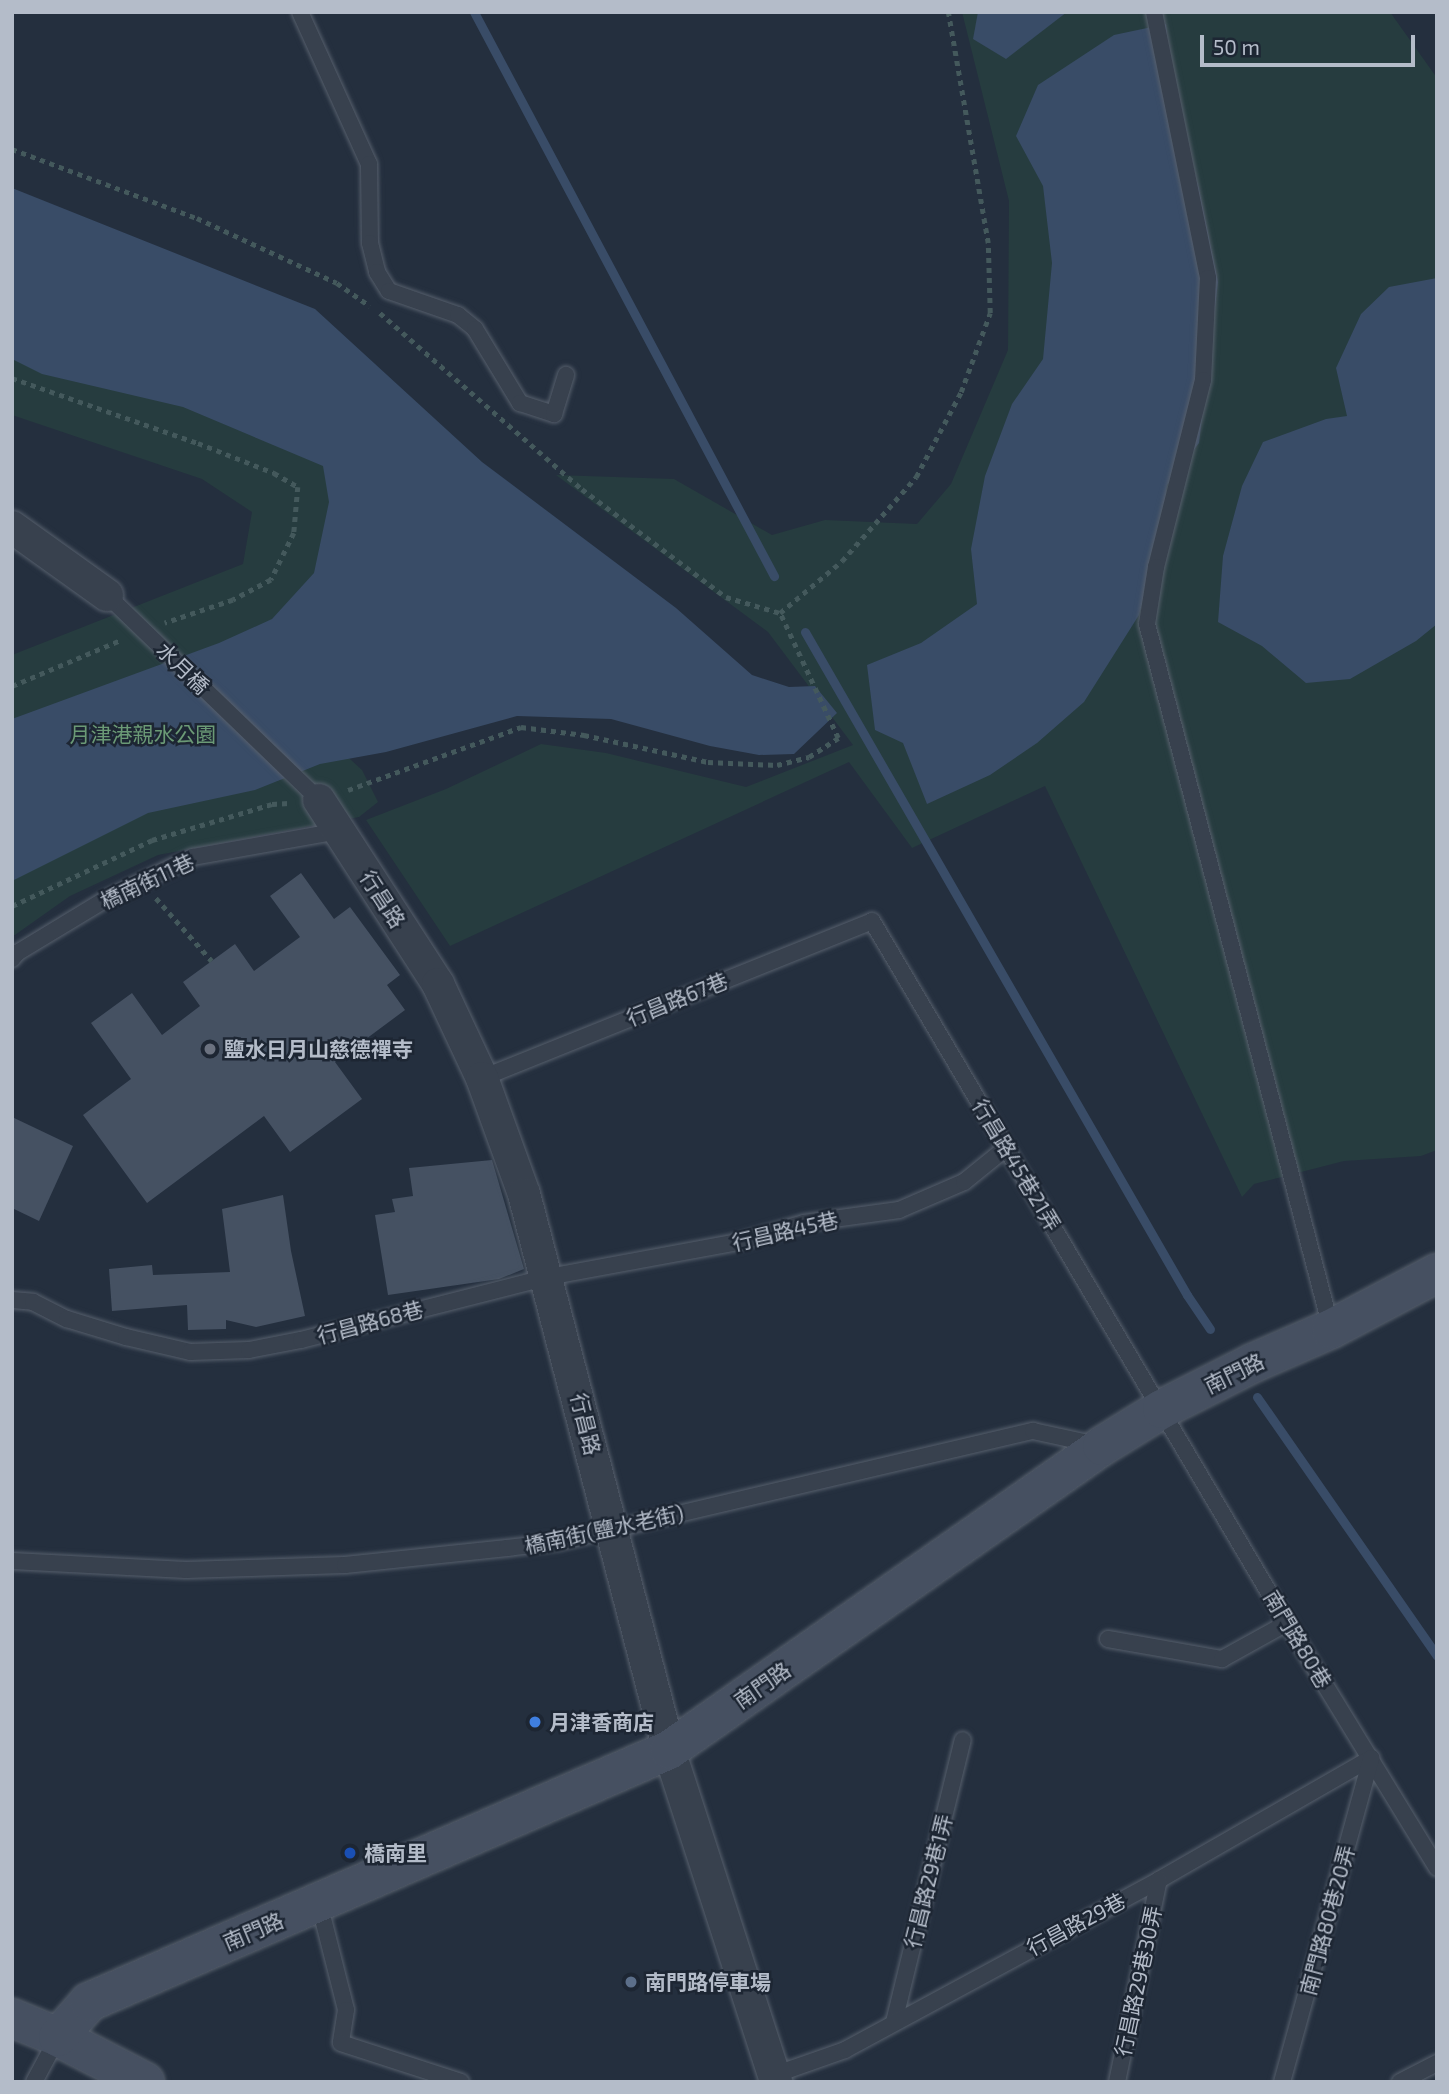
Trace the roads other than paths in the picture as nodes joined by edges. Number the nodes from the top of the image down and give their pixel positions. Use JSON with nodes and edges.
{"nodes":[{"id":1,"x":300,"y":12,"type":"edge"},
{"id":2,"x":1154,"y":12,"type":"edge"},
{"id":3,"x":566,"y":375,"type":"dead end"},
{"id":4,"x":12,"y":527,"type":"edge"},
{"id":5,"x":107,"y":595,"type":"joint"},
{"id":6,"x":319,"y":800,"type":"joint"},
{"id":7,"x":339,"y":831,"type":"junction"},
{"id":8,"x":872,"y":921,"type":"joint"},
{"id":9,"x":12,"y":959,"type":"edge"},
{"id":10,"x":482,"y":1078,"type":"junction"},
{"id":11,"x":1006,"y":1148,"type":"junction"},
{"id":12,"x":1437,"y":1273,"type":"edge"},
{"id":13,"x":548,"y":1277,"type":"junction"},
{"id":14,"x":12,"y":1300,"type":"edge"},
{"id":15,"x":1331,"y":1329,"type":"junction"},
{"id":16,"x":1161,"y":1409,"type":"junction"},
{"id":17,"x":1102,"y":1446,"type":"junction"},
{"id":18,"x":612,"y":1528,"type":"junction"},
{"id":19,"x":12,"y":1561,"type":"edge"},
{"id":20,"x":1287,"y":1623,"type":"junction"},
{"id":21,"x":1108,"y":1639,"type":"dead end"},
{"id":22,"x":962,"y":1740,"type":"dead end"},
{"id":23,"x":669,"y":1750,"type":"junction"},
{"id":24,"x":1371,"y":1758,"type":"junction"},
{"id":25,"x":1437,"y":1868,"type":"edge"},
{"id":26,"x":1159,"y":1880,"type":"junction"},
{"id":27,"x":319,"y":1903,"type":"junction"},
{"id":28,"x":12,"y":2018,"type":"edge"},
{"id":29,"x":894,"y":2022,"type":"junction"},
{"id":30,"x":58,"y":2037,"type":"junction"},
{"id":31,"x":1437,"y":2063,"type":"edge"},
{"id":32,"x":775,"y":2078,"type":"edge"},
{"id":33,"x":34,"y":2082,"type":"edge"},
{"id":34,"x":145,"y":2082,"type":"edge"},
{"id":35,"x":461,"y":2082,"type":"edge"},
{"id":36,"x":1117,"y":2082,"type":"edge"},
{"id":37,"x":1282,"y":2082,"type":"edge"},
{"id":38,"x":1399,"y":2082,"type":"edge"}],
"edges":[{"from":1,"to":3,"type":"lane"},
{"from":2,"to":15,"type":"lane"},
{"from":4,"to":5,"type":"street"},
{"from":5,"to":6,"type":"lane","name":"水月橋"},
{"from":6,"to":7,"type":"street","name":"行昌路"},
{"from":7,"to":9,"type":"lane","name":"橋南街11巷"},
{"from":7,"to":10,"type":"street","name":"行昌路"},
{"from":8,"to":10,"type":"lane","name":"行昌路67巷"},
{"from":8,"to":11,"type":"lane","name":"行昌路45巷21弄"},
{"from":10,"to":13,"type":"street","name":"行昌路"},
{"from":11,"to":13,"type":"lane","name":"行昌路45巷"},
{"from":11,"to":16,"type":"lane","name":"行昌路45巷21弄"},
{"from":12,"to":15,"type":"street","name":"南門路"},
{"from":13,"to":14,"type":"lane","name":"行昌路68巷"},
{"from":13,"to":18,"type":"street","name":"行昌路"},
{"from":15,"to":16,"type":"street","name":"南門路"},
{"from":16,"to":17,"type":"street","name":"南門路"},
{"from":16,"to":20,"type":"lane","name":"南門路80巷"},
{"from":17,"to":18,"type":"lane","name":"橋南街(鹽水老街)"},
{"from":17,"to":23,"type":"street","name":"南門路"},
{"from":18,"to":19,"type":"lane","name":"橋南街(鹽水老街)"},
{"from":18,"to":23,"type":"street","name":"行昌路"},
{"from":20,"to":21,"type":"lane"},
{"from":20,"to":24,"type":"lane","name":"南門路80巷"},
{"from":22,"to":29,"type":"lane","name":"行昌路29巷1弄"},
{"from":23,"to":27,"type":"street","name":"南門路"},
{"from":23,"to":32,"type":"street","name":"行昌路"},
{"from":24,"to":25,"type":"lane","name":"南門路80巷"},
{"from":24,"to":26,"type":"lane","name":"行昌路29巷"},
{"from":24,"to":37,"type":"lane","name":"南門路80巷20弄"},
{"from":26,"to":29,"type":"lane","name":"行昌路29巷"},
{"from":26,"to":36,"type":"lane","name":"行昌路29巷30弄"},
{"from":27,"to":30,"type":"street","name":"南門路"},
{"from":27,"to":35,"type":"lane"},
{"from":28,"to":30,"type":"street"},
{"from":29,"to":32,"type":"lane","name":"行昌路29巷"},
{"from":30,"to":33,"type":"lane"},
{"from":30,"to":34,"type":"street"},
{"from":31,"to":38,"type":"lane"}]}
